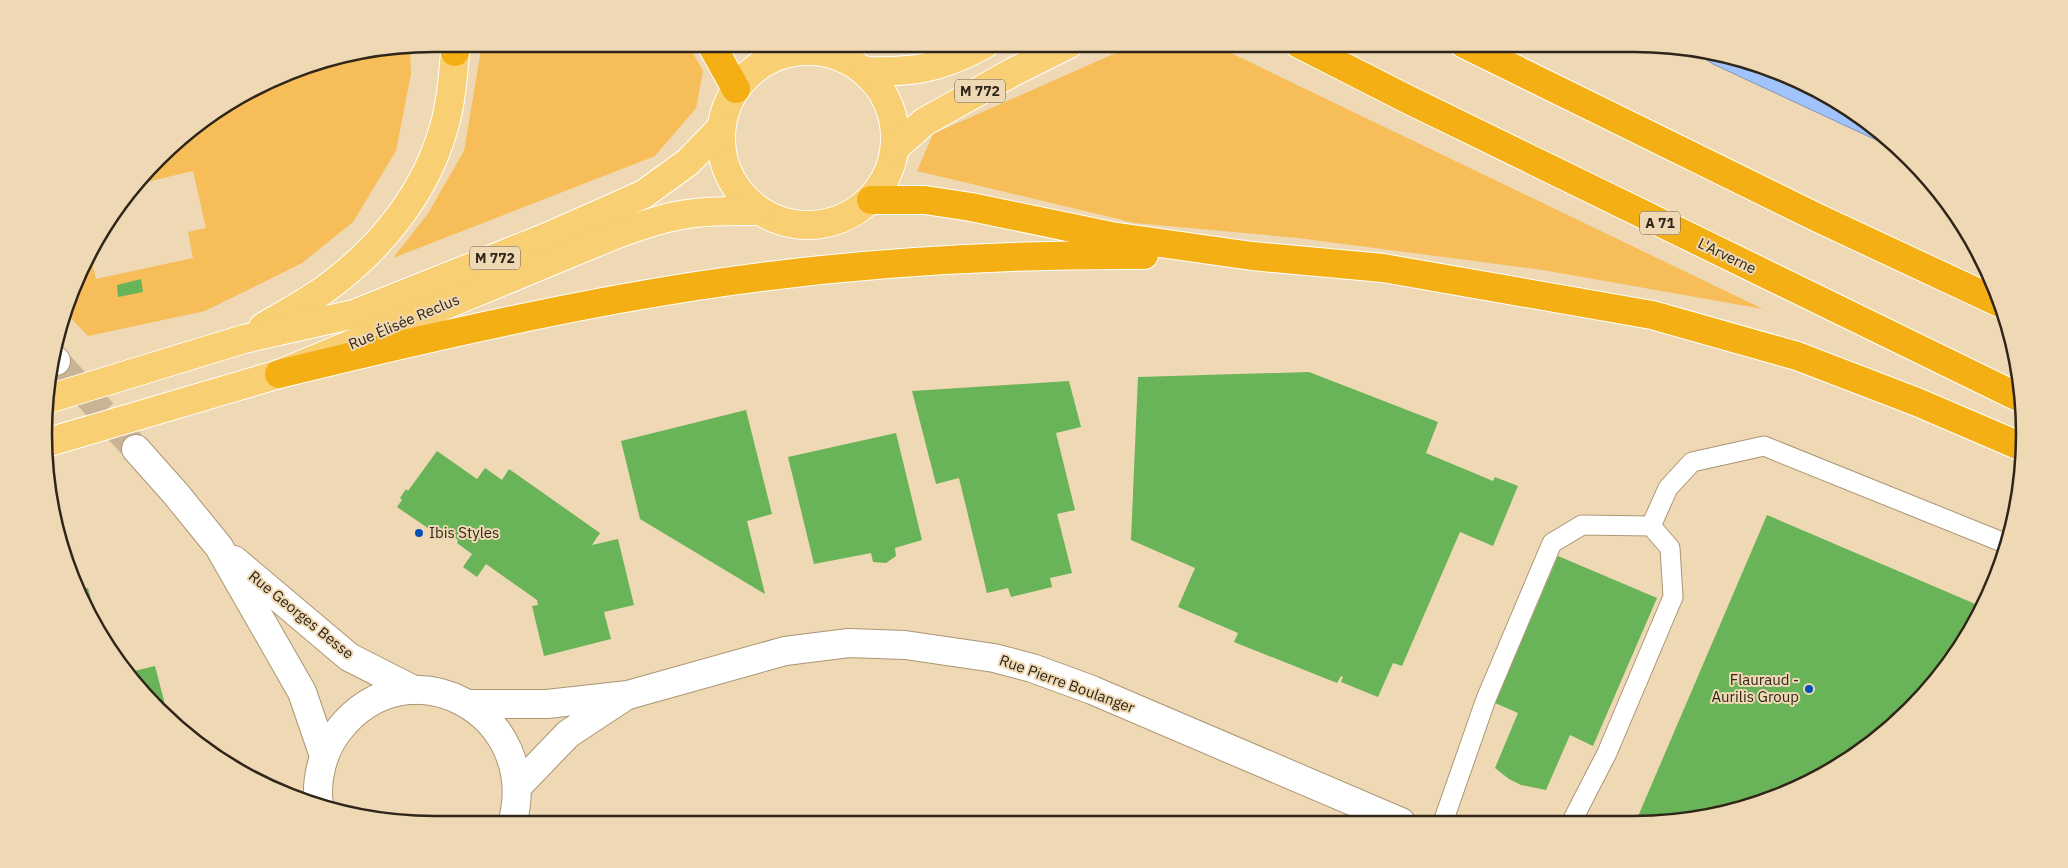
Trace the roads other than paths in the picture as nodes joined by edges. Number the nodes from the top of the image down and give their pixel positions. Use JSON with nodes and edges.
{"nodes":[{"id":1,"x":455,"y":52,"type":"edge"},
{"id":2,"x":716,"y":52,"type":"edge"},
{"id":3,"x":796,"y":52,"type":"edge"},
{"id":4,"x":820,"y":52,"type":"edge"},
{"id":5,"x":971,"y":52,"type":"edge"},
{"id":6,"x":1053,"y":52,"type":"edge"},
{"id":7,"x":1315,"y":52,"type":"edge"},
{"id":8,"x":1480,"y":52,"type":"edge"},
{"id":9,"x":864,"y":70,"type":"junction"},
{"id":10,"x":736,"y":89,"type":"junction"},
{"id":11,"x":721,"y":128,"type":"junction"},
{"id":12,"x":896,"y":146,"type":"junction"},
{"id":13,"x":871,"y":200,"type":"junction"},
{"id":14,"x":758,"y":211,"type":"junction"},
{"id":15,"x":1252,"y":256,"type":"junction"},
{"id":16,"x":1990,"y":298,"type":"edge"},
{"id":17,"x":244,"y":339,"type":"junction"},
{"id":18,"x":279,"y":374,"type":"junction"},
{"id":19,"x":2013,"y":395,"type":"edge"},
{"id":20,"x":54,"y":398,"type":"edge"},
{"id":21,"x":52,"y":441,"type":"edge"},
{"id":22,"x":2016,"y":444,"type":"edge"},
{"id":23,"x":136,"y":449,"type":"tunnel mouth"},
{"id":24,"x":1651,"y":526,"type":"junction"},
{"id":25,"x":2000,"y":541,"type":"edge"},
{"id":26,"x":219,"y":547,"type":"junction"},
{"id":27,"x":414,"y":690,"type":"junction"},
{"id":28,"x":628,"y":694,"type":"junction"},
{"id":29,"x":467,"y":704,"type":"junction"},
{"id":30,"x":324,"y":756,"type":"junction"},
{"id":31,"x":518,"y":787,"type":"junction"},
{"id":32,"x":316,"y":797,"type":"edge"},
{"id":33,"x":514,"y":816,"type":"edge"},
{"id":34,"x":1387,"y":816,"type":"edge"},
{"id":35,"x":1445,"y":816,"type":"edge"},
{"id":36,"x":1575,"y":816,"type":"edge"}],
"edges":[{"from":1,"to":17,"type":"main road"},
{"from":2,"to":10,"type":"highway"},
{"from":3,"to":10,"type":"main road"},
{"from":4,"to":9,"type":"main road"},
{"from":5,"to":9,"type":"main road","number":"M 772"},
{"from":6,"to":12,"type":"main road","number":"M 772"},
{"from":7,"to":19,"type":"highway","name":"L'Arverne","number":"A 71"},
{"from":8,"to":16,"type":"highway"},
{"from":9,"to":12,"type":"main road"},
{"from":10,"to":11,"type":"main road"},
{"from":11,"to":14,"type":"main road"},
{"from":11,"to":17,"type":"main road","name":"Rue Élisée Reclus","number":"M 772"},
{"from":12,"to":13,"type":"main road"},
{"from":13,"to":14,"type":"main road"},
{"from":13,"to":15,"type":"highway"},
{"from":14,"to":18,"type":"main road","name":"Rue Élisée Reclus","number":"M 772"},
{"from":15,"to":18,"type":"highway"},
{"from":15,"to":22,"type":"highway"},
{"from":17,"to":20,"type":"main road","name":"Rue Élisée Reclus","number":"M 772"},
{"from":18,"to":21,"type":"main road","name":"Rue Élisée Reclus","number":"M 772"},
{"from":23,"to":26,"type":"street","name":"Rue Georges Besse"},
{"from":24,"to":25,"type":"lane"},
{"from":24,"to":35,"type":"lane"},
{"from":24,"to":36,"type":"lane"},
{"from":26,"to":27,"type":"street","name":"Rue Georges Besse"},
{"from":26,"to":30,"type":"street","name":"Rue Georges Besse"},
{"from":27,"to":29,"type":"street"},
{"from":27,"to":30,"type":"street"},
{"from":28,"to":29,"type":"street","name":"Rue Pierre Boulanger"},
{"from":28,"to":31,"type":"street","name":"Rue Pierre Boulanger"},
{"from":28,"to":34,"type":"street","name":"Rue Pierre Boulanger"},
{"from":29,"to":31,"type":"street"},
{"from":30,"to":32,"type":"street"},
{"from":31,"to":33,"type":"street"}]}
